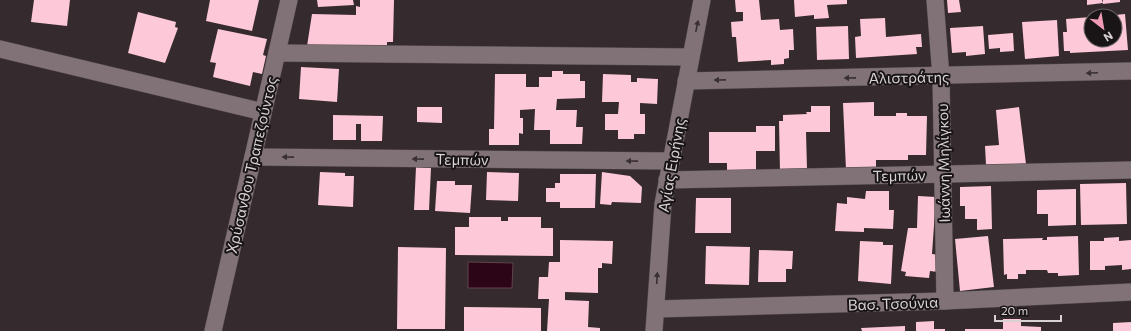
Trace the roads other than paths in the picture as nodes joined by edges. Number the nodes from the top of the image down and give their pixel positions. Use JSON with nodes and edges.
{"nodes":[{"id":1,"x":289,"y":0,"type":"edge"},
{"id":2,"x":702,"y":0,"type":"edge"},
{"id":3,"x":936,"y":0,"type":"edge"},
{"id":4,"x":0,"y":49,"type":"edge"},
{"id":5,"x":277,"y":53,"type":"junction"},
{"id":6,"x":690,"y":57,"type":"junction"},
{"id":7,"x":1131,"y":71,"type":"edge"},
{"id":8,"x":941,"y":77,"type":"junction"},
{"id":9,"x":686,"y":81,"type":"junction"},
{"id":10,"x":263,"y":112,"type":"junction"},
{"id":11,"x":253,"y":157,"type":"junction"},
{"id":12,"x":671,"y":161,"type":"junction"},
{"id":13,"x":1131,"y":170,"type":"edge"},
{"id":14,"x":943,"y":174,"type":"junction"},
{"id":15,"x":667,"y":180,"type":"junction"},
{"id":16,"x":1131,"y":292,"type":"edge"},
{"id":17,"x":945,"y":301,"type":"junction"},
{"id":18,"x":656,"y":309,"type":"junction"},
{"id":19,"x":213,"y":331,"type":"edge"},
{"id":20,"x":654,"y":331,"type":"edge"}],
"edges":[{"from":1,"to":5,"type":"street","name":"Χρύσανθου Τραπεζούντος"},
{"from":6,"to":2,"type":"street","name":"Αγίας Ειρήνης","one_way":true},
{"from":3,"to":8,"type":"street","name":"Ιωάννη Μηλίγκου"},
{"from":4,"to":10,"type":"street"},
{"from":5,"to":6,"type":"street"},
{"from":5,"to":10,"type":"street","name":"Χρύσανθου Τραπεζούντος"},
{"from":6,"to":9,"type":"street","name":"Αγίας Ειρήνης"},
{"from":7,"to":8,"type":"street","name":"Αλιστράτης","one_way":true},
{"from":8,"to":9,"type":"street","name":"Αλιστράτης","one_way":true},
{"from":8,"to":14,"type":"street","name":"Ιωάννη Μηλίγκου"},
{"from":9,"to":12,"type":"street","name":"Αγίας Ειρήνης"},
{"from":10,"to":11,"type":"street","name":"Χρύσανθου Τραπεζούντος"},
{"from":12,"to":11,"type":"street","name":"Τεμπών","one_way":true},
{"from":11,"to":19,"type":"street","name":"Χρύσανθου Τραπεζούντος"},
{"from":12,"to":15,"type":"street","name":"Αγίας Ειρήνης"},
{"from":13,"to":14,"type":"street","name":"Τεμπών"},
{"from":14,"to":15,"type":"street","name":"Τεμπών"},
{"from":14,"to":17,"type":"street","name":"Ιωάννη Μηλίγκου"},
{"from":18,"to":15,"type":"street","name":"Αγίας Ειρήνης","one_way":true},
{"from":16,"to":17,"type":"street","name":"Βασ. Τσούνια"},
{"from":17,"to":18,"type":"street","name":"Βασ. Τσούνια"},
{"from":18,"to":20,"type":"street","name":"Αγίας Ειρήνης"}]}
